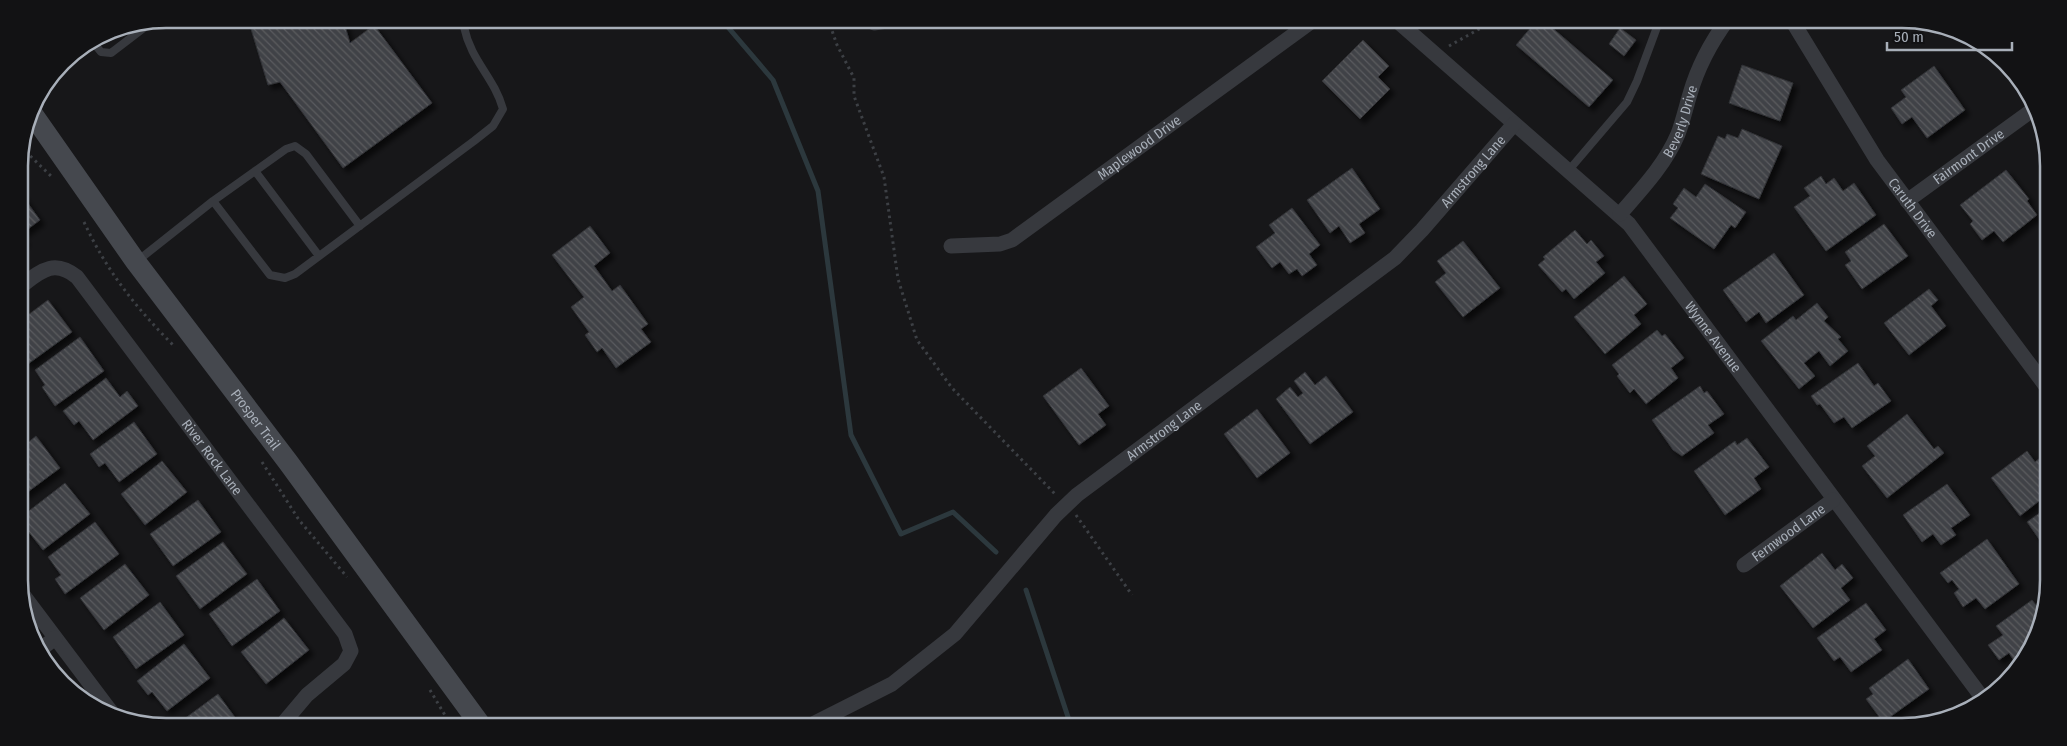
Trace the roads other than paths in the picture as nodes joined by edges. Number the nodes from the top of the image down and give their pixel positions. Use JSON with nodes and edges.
{"nodes":[{"id":1,"x":464,"y":28,"type":"edge"},
{"id":2,"x":1303,"y":28,"type":"edge"},
{"id":3,"x":1406,"y":28,"type":"edge"},
{"id":4,"x":1657,"y":28,"type":"edge"},
{"id":5,"x":1722,"y":28,"type":"edge"},
{"id":6,"x":1796,"y":28,"type":"edge"},
{"id":7,"x":138,"y":30,"type":"edge"},
{"id":8,"x":97,"y":46,"type":"edge"},
{"id":9,"x":2029,"y":113,"type":"edge"},
{"id":10,"x":36,"y":119,"type":"edge"},
{"id":11,"x":1514,"y":124,"type":"junction"},
{"id":12,"x":1569,"y":170,"type":"junction"},
{"id":13,"x":255,"y":171,"type":"junction"},
{"id":14,"x":213,"y":201,"type":"junction"},
{"id":15,"x":1907,"y":201,"type":"junction"},
{"id":16,"x":1620,"y":214,"type":"junction"},
{"id":17,"x":360,"y":226,"type":"junction"},
{"id":18,"x":951,"y":246,"type":"dead end"},
{"id":19,"x":319,"y":256,"type":"junction"},
{"id":20,"x":136,"y":262,"type":"junction"},
{"id":21,"x":28,"y":281,"type":"edge"},
{"id":22,"x":2040,"y":378,"type":"edge"},
{"id":23,"x":1833,"y":500,"type":"junction"},
{"id":24,"x":1744,"y":565,"type":"dead end"},
{"id":25,"x":30,"y":604,"type":"edge"},
{"id":26,"x":55,"y":638,"type":"junction"},
{"id":27,"x":45,"y":645,"type":"edge"},
{"id":28,"x":1979,"y":694,"type":"edge"},
{"id":29,"x":105,"y":704,"type":"edge"},
{"id":30,"x":288,"y":718,"type":"edge"},
{"id":31,"x":475,"y":718,"type":"edge"},
{"id":32,"x":825,"y":718,"type":"edge"}],
"edges":[{"from":1,"to":17,"type":"lane"},
{"from":2,"to":18,"type":"street","name":"Maplewood Drive"},
{"from":3,"to":11,"type":"street","name":"Wynne Avenue"},
{"from":4,"to":12,"type":"lane"},
{"from":5,"to":16,"type":"street","name":"Beverly Drive"},
{"from":6,"to":15,"type":"street","name":"Caruth Drive"},
{"from":7,"to":8,"type":"lane"},
{"from":9,"to":15,"type":"street","name":"Fairmont Drive"},
{"from":10,"to":20,"type":"street","name":"Prosper Trail"},
{"from":11,"to":12,"type":"street","name":"Wynne Avenue"},
{"from":11,"to":32,"type":"street","name":"Armstrong Lane"},
{"from":12,"to":16,"type":"street","name":"Wynne Avenue"},
{"from":13,"to":14,"type":"lane"},
{"from":13,"to":17,"type":"lane"},
{"from":13,"to":19,"type":"lane"},
{"from":14,"to":19,"type":"lane"},
{"from":14,"to":20,"type":"lane"},
{"from":15,"to":22,"type":"street","name":"Caruth Drive"},
{"from":16,"to":23,"type":"street","name":"Wynne Avenue"},
{"from":17,"to":19,"type":"lane"},
{"from":20,"to":31,"type":"street","name":"Prosper Trail"},
{"from":21,"to":30,"type":"street","name":"River Rock Lane"},
{"from":23,"to":24,"type":"street","name":"Fernwood Lane"},
{"from":23,"to":28,"type":"street","name":"Wynne Avenue"},
{"from":25,"to":26,"type":"street"},
{"from":26,"to":27,"type":"street"},
{"from":26,"to":29,"type":"street"}]}
